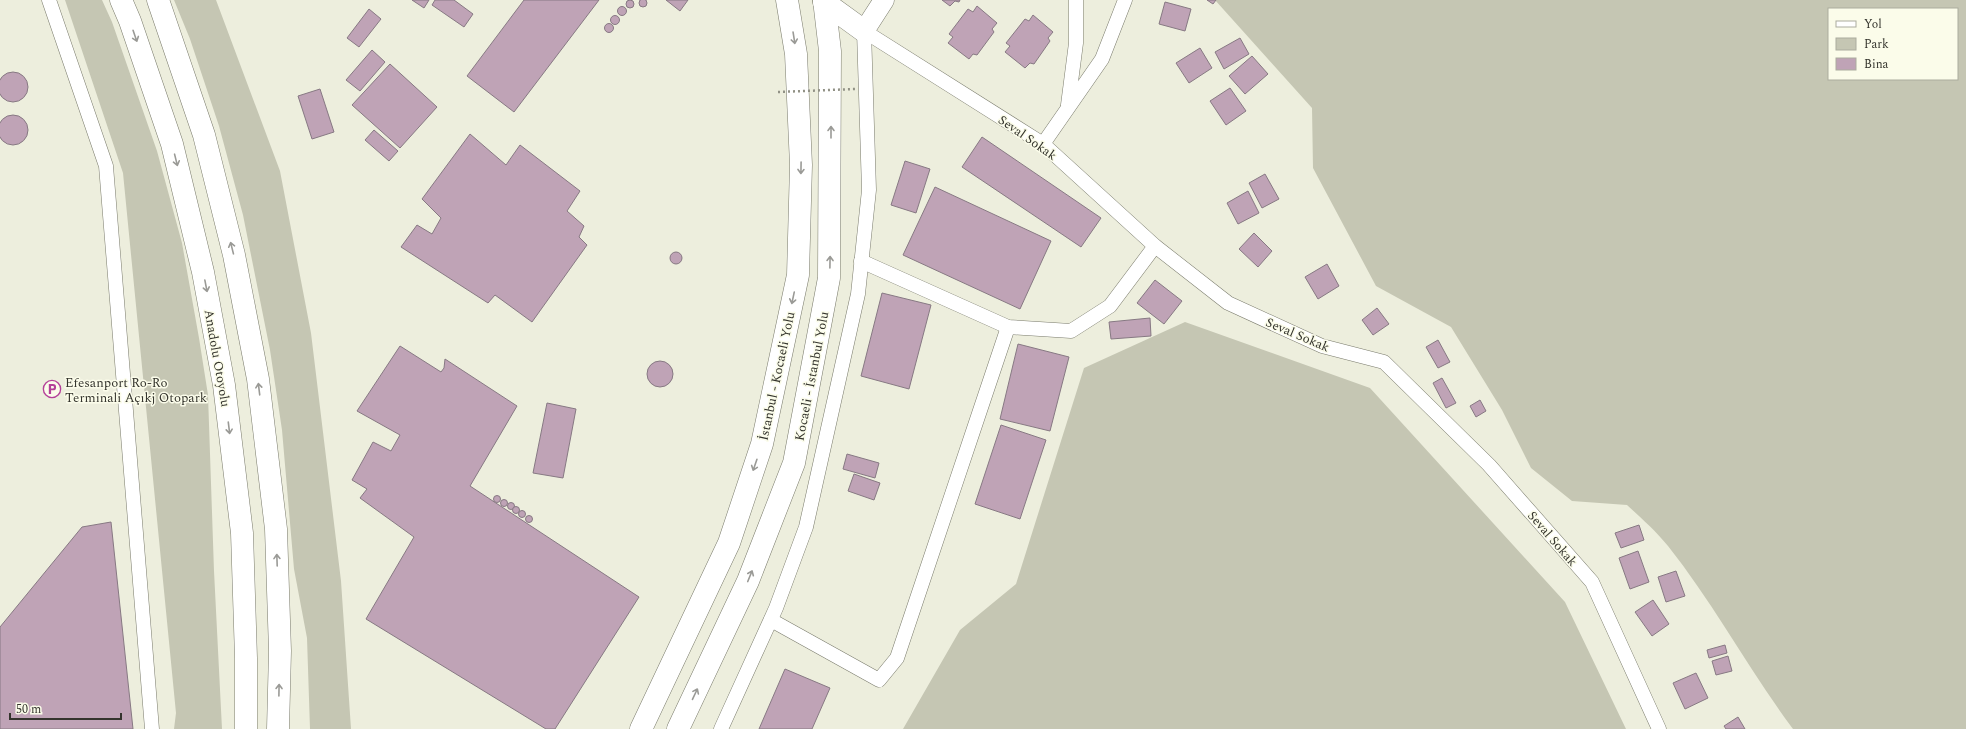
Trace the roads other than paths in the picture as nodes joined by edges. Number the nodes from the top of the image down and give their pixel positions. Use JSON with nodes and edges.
{"nodes":[{"id":1,"x":49,"y":0,"type":"edge"},
{"id":2,"x":121,"y":0,"type":"edge"},
{"id":3,"x":158,"y":0,"type":"edge"},
{"id":4,"x":787,"y":0,"type":"edge"},
{"id":5,"x":884,"y":0,"type":"edge"},
{"id":6,"x":1076,"y":0,"type":"edge"},
{"id":7,"x":1125,"y":0,"type":"edge"},
{"id":8,"x":824,"y":1,"type":"edge"},
{"id":9,"x":864,"y":31,"type":"junction"},
{"id":10,"x":1068,"y":109,"type":"junction"},
{"id":11,"x":1043,"y":144,"type":"junction"},
{"id":12,"x":1155,"y":246,"type":"junction"},
{"id":13,"x":861,"y":261,"type":"junction"},
{"id":14,"x":1008,"y":327,"type":"junction"},
{"id":15,"x":771,"y":620,"type":"junction"},
{"id":16,"x":152,"y":729,"type":"edge"},
{"id":17,"x":246,"y":729,"type":"edge"},
{"id":18,"x":278,"y":729,"type":"edge"},
{"id":19,"x":641,"y":729,"type":"edge"},
{"id":20,"x":678,"y":729,"type":"edge"},
{"id":21,"x":721,"y":729,"type":"edge"},
{"id":22,"x":1659,"y":729,"type":"edge"}],
"edges":[{"from":1,"to":16,"type":"street"},
{"from":2,"to":17,"type":"highway","name":"Anadolu Otoyolu","one_way":true},
{"from":18,"to":3,"type":"highway","one_way":true},
{"from":4,"to":19,"type":"highway","name":"İstanbul - Kocaeli Yolu","one_way":true},
{"from":5,"to":9,"type":"street"},
{"from":6,"to":10,"type":"street"},
{"from":7,"to":10,"type":"street"},
{"from":8,"to":9,"type":"highway"},
{"from":20,"to":8,"type":"highway","name":"Kocaeli - İstanbul Yolu","one_way":true},
{"from":9,"to":11,"type":"street","name":"Seval Sokak"},
{"from":9,"to":13,"type":"street"},
{"from":10,"to":11,"type":"street"},
{"from":11,"to":12,"type":"street","name":"Seval Sokak"},
{"from":12,"to":14,"type":"street"},
{"from":12,"to":22,"type":"street","name":"Seval Sokak"},
{"from":13,"to":14,"type":"street"},
{"from":13,"to":15,"type":"street"},
{"from":14,"to":15,"type":"street"},
{"from":15,"to":21,"type":"street"}]}
